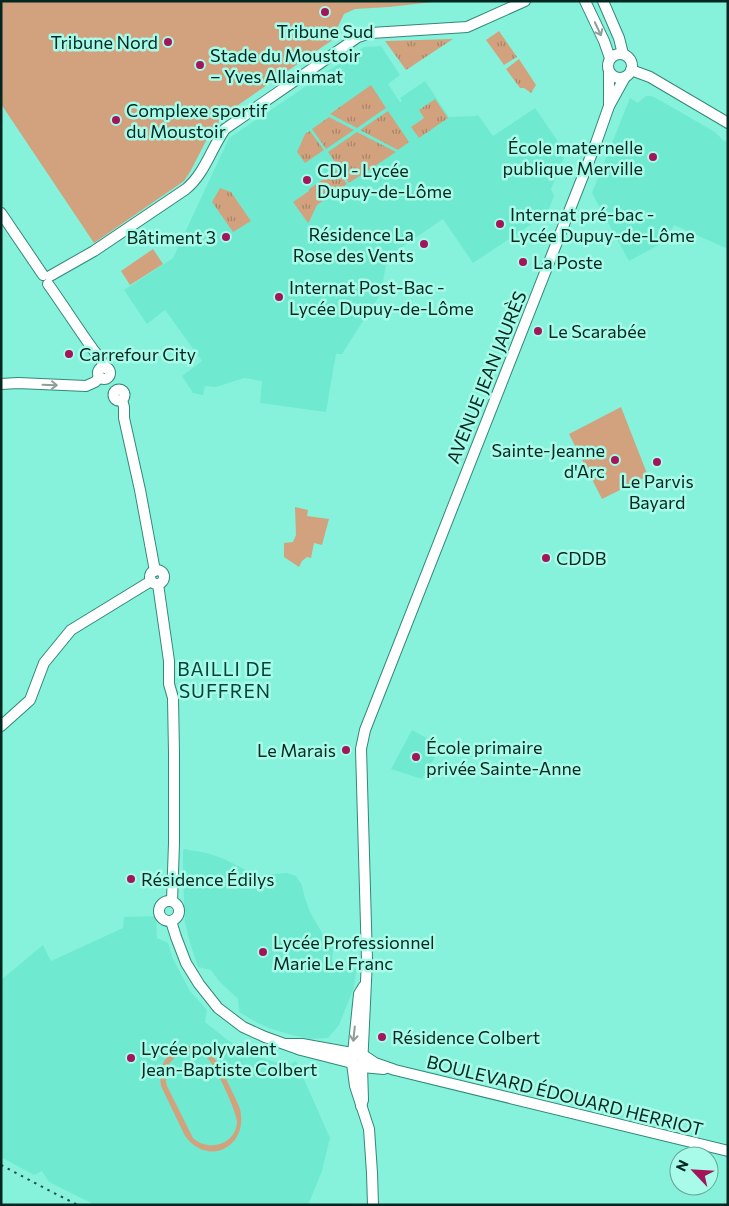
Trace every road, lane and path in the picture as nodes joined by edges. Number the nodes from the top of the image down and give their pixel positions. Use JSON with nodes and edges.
{"nodes":[{"id":1,"x":525,"y":1,"type":"edge"},
{"id":2,"x":585,"y":1,"type":"edge"},
{"id":3,"x":603,"y":1,"type":"edge"},
{"id":4,"x":623,"y":54,"type":"junction"},
{"id":5,"x":610,"y":58,"type":"junction"},
{"id":6,"x":610,"y":72,"type":"junction"},
{"id":7,"x":628,"y":74,"type":"junction"},
{"id":8,"x":610,"y":106,"type":"junction"},
{"id":9,"x":728,"y":123,"type":"edge"},
{"id":10,"x":1,"y":213,"type":"edge"},
{"id":11,"x":47,"y":278,"type":"junction"},
{"id":12,"x":104,"y":373,"type":"junction"},
{"id":13,"x":1,"y":384,"type":"edge"},
{"id":14,"x":155,"y":582,"type":"junction"},
{"id":15,"x":1,"y":726,"type":"edge"},
{"id":16,"x":172,"y":901,"type":"junction"},
{"id":17,"x":172,"y":921,"type":"junction"},
{"id":18,"x":367,"y":980,"type":"junction"},
{"id":19,"x":363,"y":1055,"type":"junction"},
{"id":20,"x":352,"y":1058,"type":"junction"},
{"id":21,"x":362,"y":1067,"type":"junction"},
{"id":22,"x":395,"y":1070,"type":"junction"},
{"id":23,"x":361,"y":1106,"type":"junction"},
{"id":24,"x":728,"y":1151,"type":"edge"},
{"id":25,"x":374,"y":1205,"type":"edge"}],
"edges":[{"from":1,"to":11,"type":"main road"},
{"from":2,"to":5,"type":"main road","one_way":true},
{"from":3,"to":4,"type":"main road"},
{"from":4,"to":5,"type":"main road"},
{"from":4,"to":7,"type":"main road"},
{"from":5,"to":6,"type":"main road"},
{"from":6,"to":7,"type":"main road"},
{"from":6,"to":8,"type":"main road","name":"AVENUE JEAN JAURÈS"},
{"from":7,"to":8,"type":"main road","name":"AVENUE JEAN JAURÈS"},
{"from":7,"to":9,"type":"main road"},
{"from":8,"to":18,"type":"main road","name":"AVENUE JEAN JAURÈS"},
{"from":10,"to":11,"type":"main road"},
{"from":11,"to":12,"type":"main road"},
{"from":13,"to":12,"type":"main road","one_way":true},
{"from":12,"to":14,"type":"main road"},
{"from":14,"to":15,"type":"main road"},
{"from":14,"to":16,"type":"main road"},
{"from":16,"to":17,"type":"main road"},
{"from":16,"to":17,"type":"main road"},
{"from":17,"to":20,"type":"main road"},
{"from":18,"to":19,"type":"main road","name":"AVENUE JEAN JAURÈS"},
{"from":18,"to":20,"type":"main road","one_way":true},
{"from":19,"to":20,"type":"main road","name":"BOULEVARD ÉDOUARD HERRIOT"},
{"from":19,"to":21,"type":"main road","name":"AVENUE JEAN JAURÈS"},
{"from":19,"to":22,"type":"main road","name":"BOULEVARD ÉDOUARD HERRIOT"},
{"from":20,"to":21,"type":"main road","name":"BOULEVARD ÉDOUARD HERRIOT"},
{"from":20,"to":23,"type":"main road"},
{"from":21,"to":22,"type":"main road","name":"BOULEVARD ÉDOUARD HERRIOT"},
{"from":21,"to":23,"type":"main road","name":"AVENUE JEAN JAURÈS"},
{"from":22,"to":24,"type":"main road","name":"BOULEVARD ÉDOUARD HERRIOT"},
{"from":23,"to":25,"type":"main road"}]}
